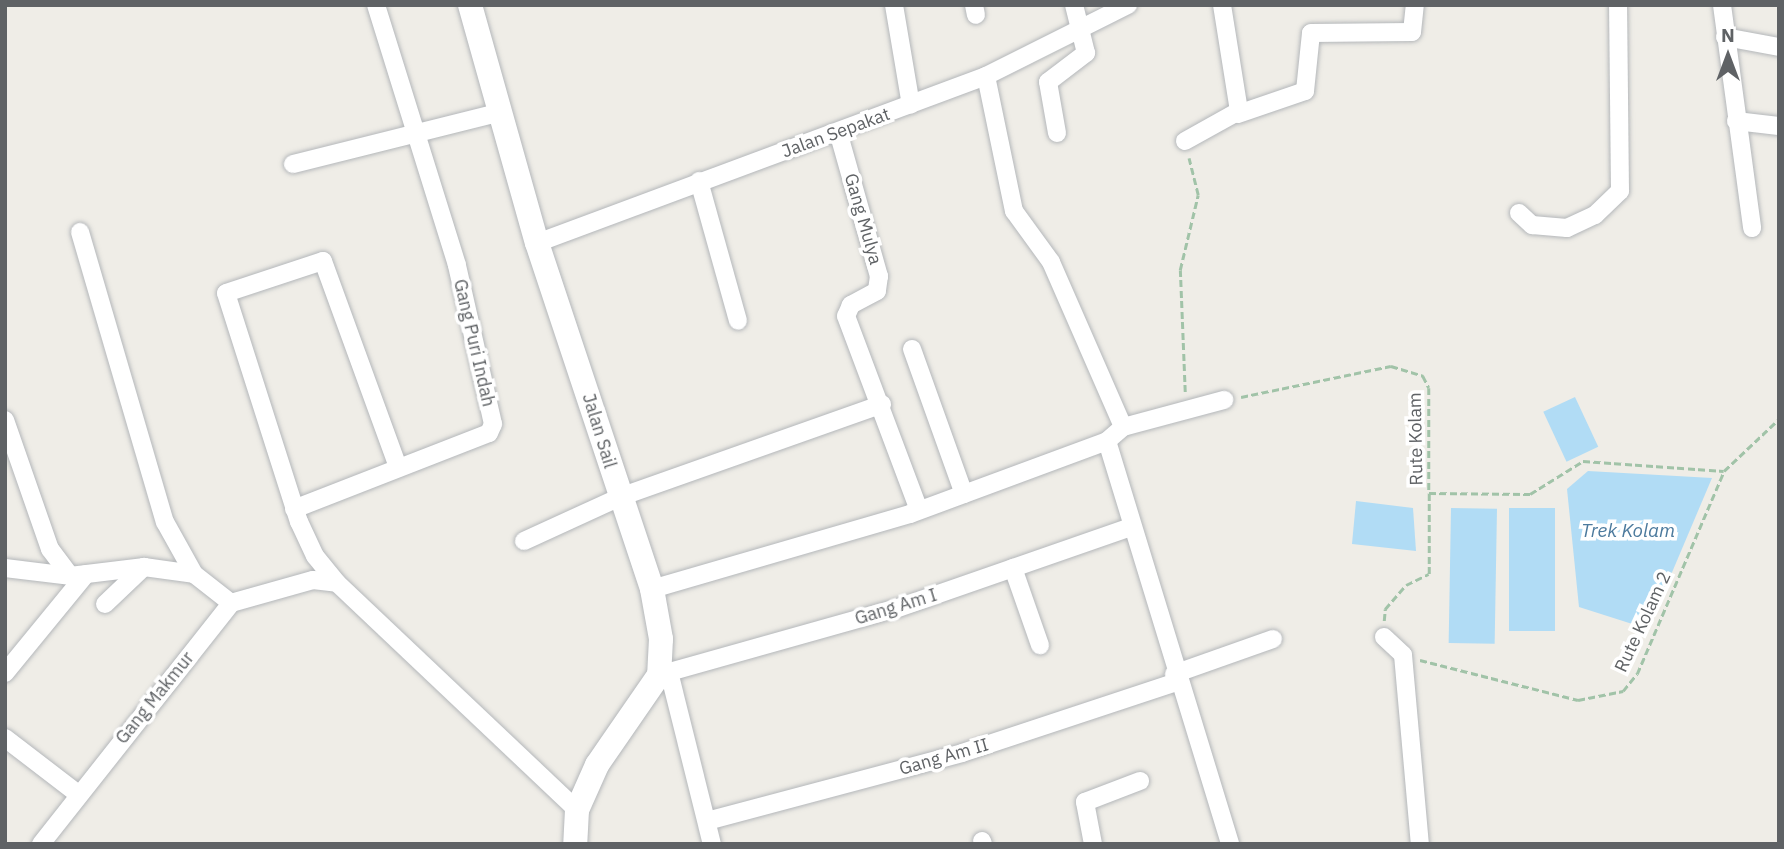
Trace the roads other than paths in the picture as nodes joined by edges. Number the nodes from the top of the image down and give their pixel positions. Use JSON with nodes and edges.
{"nodes":[{"id":1,"x":376,"y":5,"type":"edge"},
{"id":2,"x":470,"y":5,"type":"edge"},
{"id":3,"x":894,"y":5,"type":"edge"},
{"id":4,"x":1074,"y":5,"type":"edge"},
{"id":5,"x":1128,"y":5,"type":"edge"},
{"id":6,"x":1222,"y":5,"type":"edge"},
{"id":7,"x":1415,"y":5,"type":"edge"},
{"id":8,"x":1618,"y":5,"type":"edge"},
{"id":9,"x":1722,"y":5,"type":"edge"},
{"id":10,"x":1079,"y":30,"type":"junction"},
{"id":11,"x":1725,"y":37,"type":"junction"},
{"id":12,"x":1779,"y":47,"type":"edge"},
{"id":13,"x":986,"y":76,"type":"junction"},
{"id":14,"x":912,"y":104,"type":"junction"},
{"id":15,"x":500,"y":112,"type":"junction"},
{"id":16,"x":1238,"y":114,"type":"junction"},
{"id":17,"x":1735,"y":121,"type":"junction"},
{"id":18,"x":1779,"y":126,"type":"edge"},
{"id":19,"x":416,"y":133,"type":"junction"},
{"id":20,"x":1057,"y":133,"type":"dead end"},
{"id":21,"x":839,"y":135,"type":"junction"},
{"id":22,"x":1185,"y":141,"type":"road end"},
{"id":23,"x":293,"y":164,"type":"dead end"},
{"id":24,"x":699,"y":181,"type":"junction"},
{"id":25,"x":1519,"y":213,"type":"dead end"},
{"id":26,"x":1752,"y":228,"type":"dead end"},
{"id":27,"x":80,"y":232,"type":"dead end"},
{"id":28,"x":537,"y":243,"type":"junction"},
{"id":29,"x":738,"y":321,"type":"dead end"},
{"id":30,"x":912,"y":349,"type":"dead end"},
{"id":31,"x":1224,"y":400,"type":"road end"},
{"id":32,"x":881,"y":404,"type":"junction"},
{"id":33,"x":5,"y":420,"type":"edge"},
{"id":34,"x":1123,"y":427,"type":"junction"},
{"id":35,"x":1107,"y":441,"type":"junction"},
{"id":36,"x":398,"y":467,"type":"junction"},
{"id":37,"x":964,"y":494,"type":"junction"},
{"id":38,"x":620,"y":497,"type":"junction"},
{"id":39,"x":294,"y":509,"type":"junction"},
{"id":40,"x":919,"y":510,"type":"junction"},
{"id":41,"x":1130,"y":527,"type":"junction"},
{"id":42,"x":524,"y":541,"type":"dead end"},
{"id":43,"x":144,"y":567,"type":"junction"},
{"id":44,"x":5,"y":568,"type":"edge"},
{"id":45,"x":1013,"y":568,"type":"junction"},
{"id":46,"x":194,"y":574,"type":"junction"},
{"id":47,"x":78,"y":575,"type":"junction"},
{"id":48,"x":337,"y":583,"type":"junction"},
{"id":49,"x":652,"y":589,"type":"junction"},
{"id":50,"x":231,"y":603,"type":"junction"},
{"id":51,"x":105,"y":604,"type":"dead end"},
{"id":52,"x":1384,"y":637,"type":"road end"},
{"id":53,"x":1273,"y":639,"type":"dead end"},
{"id":54,"x":1040,"y":645,"type":"dead end"},
{"id":55,"x":5,"y":673,"type":"edge"},
{"id":56,"x":664,"y":673,"type":"junction"},
{"id":57,"x":1176,"y":678,"type":"junction"},
{"id":58,"x":5,"y":738,"type":"edge"},
{"id":59,"x":1140,"y":781,"type":"dead end"},
{"id":60,"x":78,"y":794,"type":"junction"},
{"id":61,"x":577,"y":810,"type":"junction"},
{"id":62,"x":707,"y":821,"type":"junction"},
{"id":63,"x":41,"y":844,"type":"edge"},
{"id":64,"x":575,"y":844,"type":"edge"},
{"id":65,"x":712,"y":844,"type":"edge"},
{"id":66,"x":1093,"y":844,"type":"edge"},
{"id":67,"x":1230,"y":844,"type":"edge"},
{"id":68,"x":1420,"y":844,"type":"edge"}],
"edges":[{"from":1,"to":19,"type":"street","name":"Gang Puri Indah"},
{"from":2,"to":15,"type":"street","name":"Jalan Sail"},
{"from":3,"to":14,"type":"street"},
{"from":4,"to":10,"type":"street"},
{"from":5,"to":10,"type":"street","name":"Jalan Sepakat"},
{"from":6,"to":16,"type":"street"},
{"from":7,"to":16,"type":"street"},
{"from":8,"to":25,"type":"street"},
{"from":9,"to":11,"type":"street"},
{"from":10,"to":13,"type":"street","name":"Jalan Sepakat"},
{"from":10,"to":20,"type":"street"},
{"from":11,"to":12,"type":"street"},
{"from":11,"to":17,"type":"street"},
{"from":13,"to":14,"type":"street","name":"Jalan Sepakat"},
{"from":13,"to":34,"type":"street"},
{"from":14,"to":21,"type":"street","name":"Jalan Sepakat"},
{"from":15,"to":19,"type":"street"},
{"from":15,"to":28,"type":"street","name":"Jalan Sail"},
{"from":16,"to":22,"type":"street"},
{"from":17,"to":18,"type":"street"},
{"from":17,"to":26,"type":"street"},
{"from":19,"to":23,"type":"street"},
{"from":19,"to":36,"type":"street","name":"Gang Puri Indah"},
{"from":21,"to":24,"type":"street","name":"Jalan Sepakat"},
{"from":21,"to":32,"type":"street","name":"Gang Mulya"},
{"from":24,"to":28,"type":"street","name":"Jalan Sepakat"},
{"from":24,"to":29,"type":"street"},
{"from":27,"to":46,"type":"street"},
{"from":28,"to":38,"type":"street","name":"Jalan Sail"},
{"from":30,"to":37,"type":"street"},
{"from":31,"to":34,"type":"street"},
{"from":32,"to":38,"type":"street"},
{"from":32,"to":40,"type":"street","name":"Gang Mulya"},
{"from":33,"to":47,"type":"street"},
{"from":34,"to":35,"type":"street"},
{"from":35,"to":37,"type":"street"},
{"from":35,"to":41,"type":"street"},
{"from":36,"to":39,"type":"street","name":"Gang Puri Indah"},
{"from":36,"to":39,"type":"street"},
{"from":37,"to":40,"type":"street"},
{"from":38,"to":42,"type":"street"},
{"from":38,"to":49,"type":"street","name":"Jalan Sail"},
{"from":39,"to":48,"type":"street"},
{"from":40,"to":49,"type":"street"},
{"from":41,"to":45,"type":"street","name":"Gang Am I"},
{"from":41,"to":57,"type":"street"},
{"from":43,"to":46,"type":"street"},
{"from":43,"to":47,"type":"street"},
{"from":43,"to":51,"type":"street"},
{"from":44,"to":47,"type":"street"},
{"from":45,"to":54,"type":"street"},
{"from":45,"to":56,"type":"street","name":"Gang Am I"},
{"from":46,"to":50,"type":"street"},
{"from":47,"to":55,"type":"street"},
{"from":48,"to":50,"type":"street"},
{"from":48,"to":61,"type":"street"},
{"from":49,"to":56,"type":"street","name":"Jalan Sail"},
{"from":50,"to":60,"type":"street","name":"Gang Makmur"},
{"from":52,"to":68,"type":"street"},
{"from":53,"to":57,"type":"street","name":"Gang Am II"},
{"from":56,"to":61,"type":"street"},
{"from":56,"to":62,"type":"street"},
{"from":57,"to":62,"type":"street","name":"Gang Am II"},
{"from":57,"to":67,"type":"street"},
{"from":58,"to":60,"type":"street"},
{"from":59,"to":66,"type":"street"},
{"from":60,"to":63,"type":"street","name":"Gang Makmur"},
{"from":61,"to":64,"type":"street"},
{"from":62,"to":65,"type":"street"}]}
